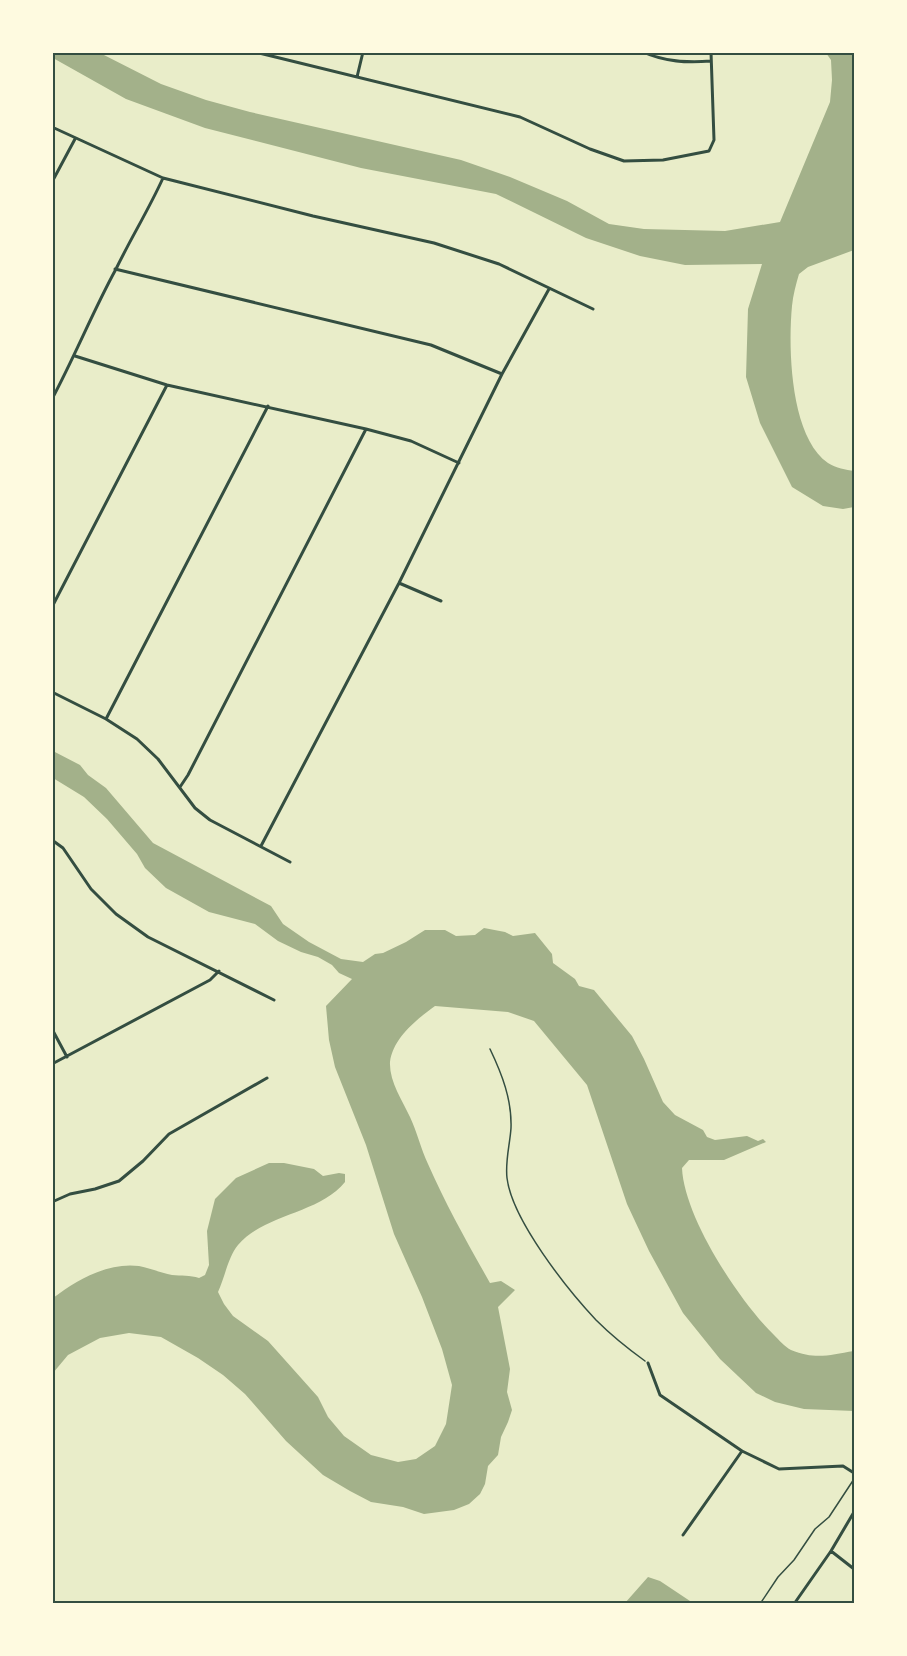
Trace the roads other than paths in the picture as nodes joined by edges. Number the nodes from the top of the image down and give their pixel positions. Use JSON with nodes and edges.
{"nodes":[{"id":1,"x":255,"y":52,"type":"edge"},
{"id":2,"x":363,"y":52,"type":"edge"},
{"id":3,"x":643,"y":52,"type":"edge"},
{"id":4,"x":711,"y":52,"type":"edge"},
{"id":5,"x":711,"y":62,"type":"junction"},
{"id":6,"x":357,"y":77,"type":"junction"},
{"id":7,"x":52,"y":127,"type":"edge"},
{"id":8,"x":75,"y":139,"type":"junction"},
{"id":9,"x":163,"y":178,"type":"junction"},
{"id":10,"x":52,"y":182,"type":"edge"},
{"id":11,"x":115,"y":269,"type":"junction"},
{"id":12,"x":549,"y":289,"type":"junction"},
{"id":13,"x":593,"y":309,"type":"dead end"},
{"id":14,"x":75,"y":356,"type":"junction"},
{"id":15,"x":502,"y":374,"type":"junction"},
{"id":16,"x":167,"y":385,"type":"junction"},
{"id":17,"x":52,"y":399,"type":"edge"},
{"id":18,"x":268,"y":406,"type":"junction"},
{"id":19,"x":366,"y":429,"type":"junction"},
{"id":20,"x":459,"y":463,"type":"junction"},
{"id":21,"x":399,"y":583,"type":"junction"},
{"id":22,"x":441,"y":601,"type":"dead end"},
{"id":23,"x":52,"y":607,"type":"edge"},
{"id":24,"x":52,"y":692,"type":"edge"},
{"id":25,"x":106,"y":719,"type":"junction"},
{"id":26,"x":180,"y":787,"type":"junction"},
{"id":27,"x":52,"y":840,"type":"edge"},
{"id":28,"x":261,"y":846,"type":"junction"},
{"id":29,"x":290,"y":862,"type":"dead end"},
{"id":30,"x":219,"y":971,"type":"junction"},
{"id":31,"x":274,"y":1000,"type":"dead end"},
{"id":32,"x":52,"y":1029,"type":"edge"},
{"id":33,"x":67,"y":1057,"type":"junction"},
{"id":34,"x":52,"y":1064,"type":"edge"},
{"id":35,"x":267,"y":1078,"type":"dead end"},
{"id":36,"x":52,"y":1202,"type":"edge"},
{"id":37,"x":648,"y":1363,"type":"road end"},
{"id":38,"x":742,"y":1452,"type":"junction"},
{"id":39,"x":855,"y":1473,"type":"edge"},
{"id":40,"x":855,"y":1479,"type":"edge"},
{"id":41,"x":855,"y":1512,"type":"edge"},
{"id":42,"x":683,"y":1535,"type":"dead end"},
{"id":43,"x":831,"y":1551,"type":"junction"},
{"id":44,"x":855,"y":1569,"type":"edge"},
{"id":45,"x":760,"y":1604,"type":"edge"},
{"id":46,"x":794,"y":1604,"type":"edge"}],
"edges":[{"from":1,"to":6,"type":"street"},
{"from":2,"to":6,"type":"street"},
{"from":3,"to":5,"type":"street"},
{"from":4,"to":5,"type":"street"},
{"from":5,"to":6,"type":"street"},
{"from":7,"to":8,"type":"street"},
{"from":8,"to":9,"type":"street"},
{"from":8,"to":10,"type":"street"},
{"from":9,"to":11,"type":"street"},
{"from":9,"to":12,"type":"street"},
{"from":11,"to":14,"type":"street"},
{"from":11,"to":15,"type":"street"},
{"from":12,"to":13,"type":"street"},
{"from":12,"to":15,"type":"street"},
{"from":14,"to":16,"type":"street"},
{"from":14,"to":17,"type":"street"},
{"from":15,"to":20,"type":"street"},
{"from":16,"to":18,"type":"street"},
{"from":16,"to":23,"type":"street"},
{"from":18,"to":19,"type":"street"},
{"from":18,"to":25,"type":"street"},
{"from":19,"to":20,"type":"street"},
{"from":19,"to":26,"type":"street"},
{"from":20,"to":21,"type":"street"},
{"from":21,"to":22,"type":"street"},
{"from":21,"to":28,"type":"street"},
{"from":24,"to":25,"type":"street"},
{"from":25,"to":26,"type":"street"},
{"from":26,"to":28,"type":"street"},
{"from":27,"to":30,"type":"street"},
{"from":28,"to":29,"type":"street"},
{"from":30,"to":31,"type":"street"},
{"from":30,"to":33,"type":"street"},
{"from":32,"to":33,"type":"street"},
{"from":33,"to":34,"type":"street"},
{"from":35,"to":36,"type":"street"},
{"from":37,"to":38,"type":"street"},
{"from":38,"to":39,"type":"street"},
{"from":38,"to":42,"type":"street"},
{"from":40,"to":45,"type":"lane"},
{"from":41,"to":43,"type":"street"},
{"from":43,"to":44,"type":"street"},
{"from":43,"to":46,"type":"street"}]}
